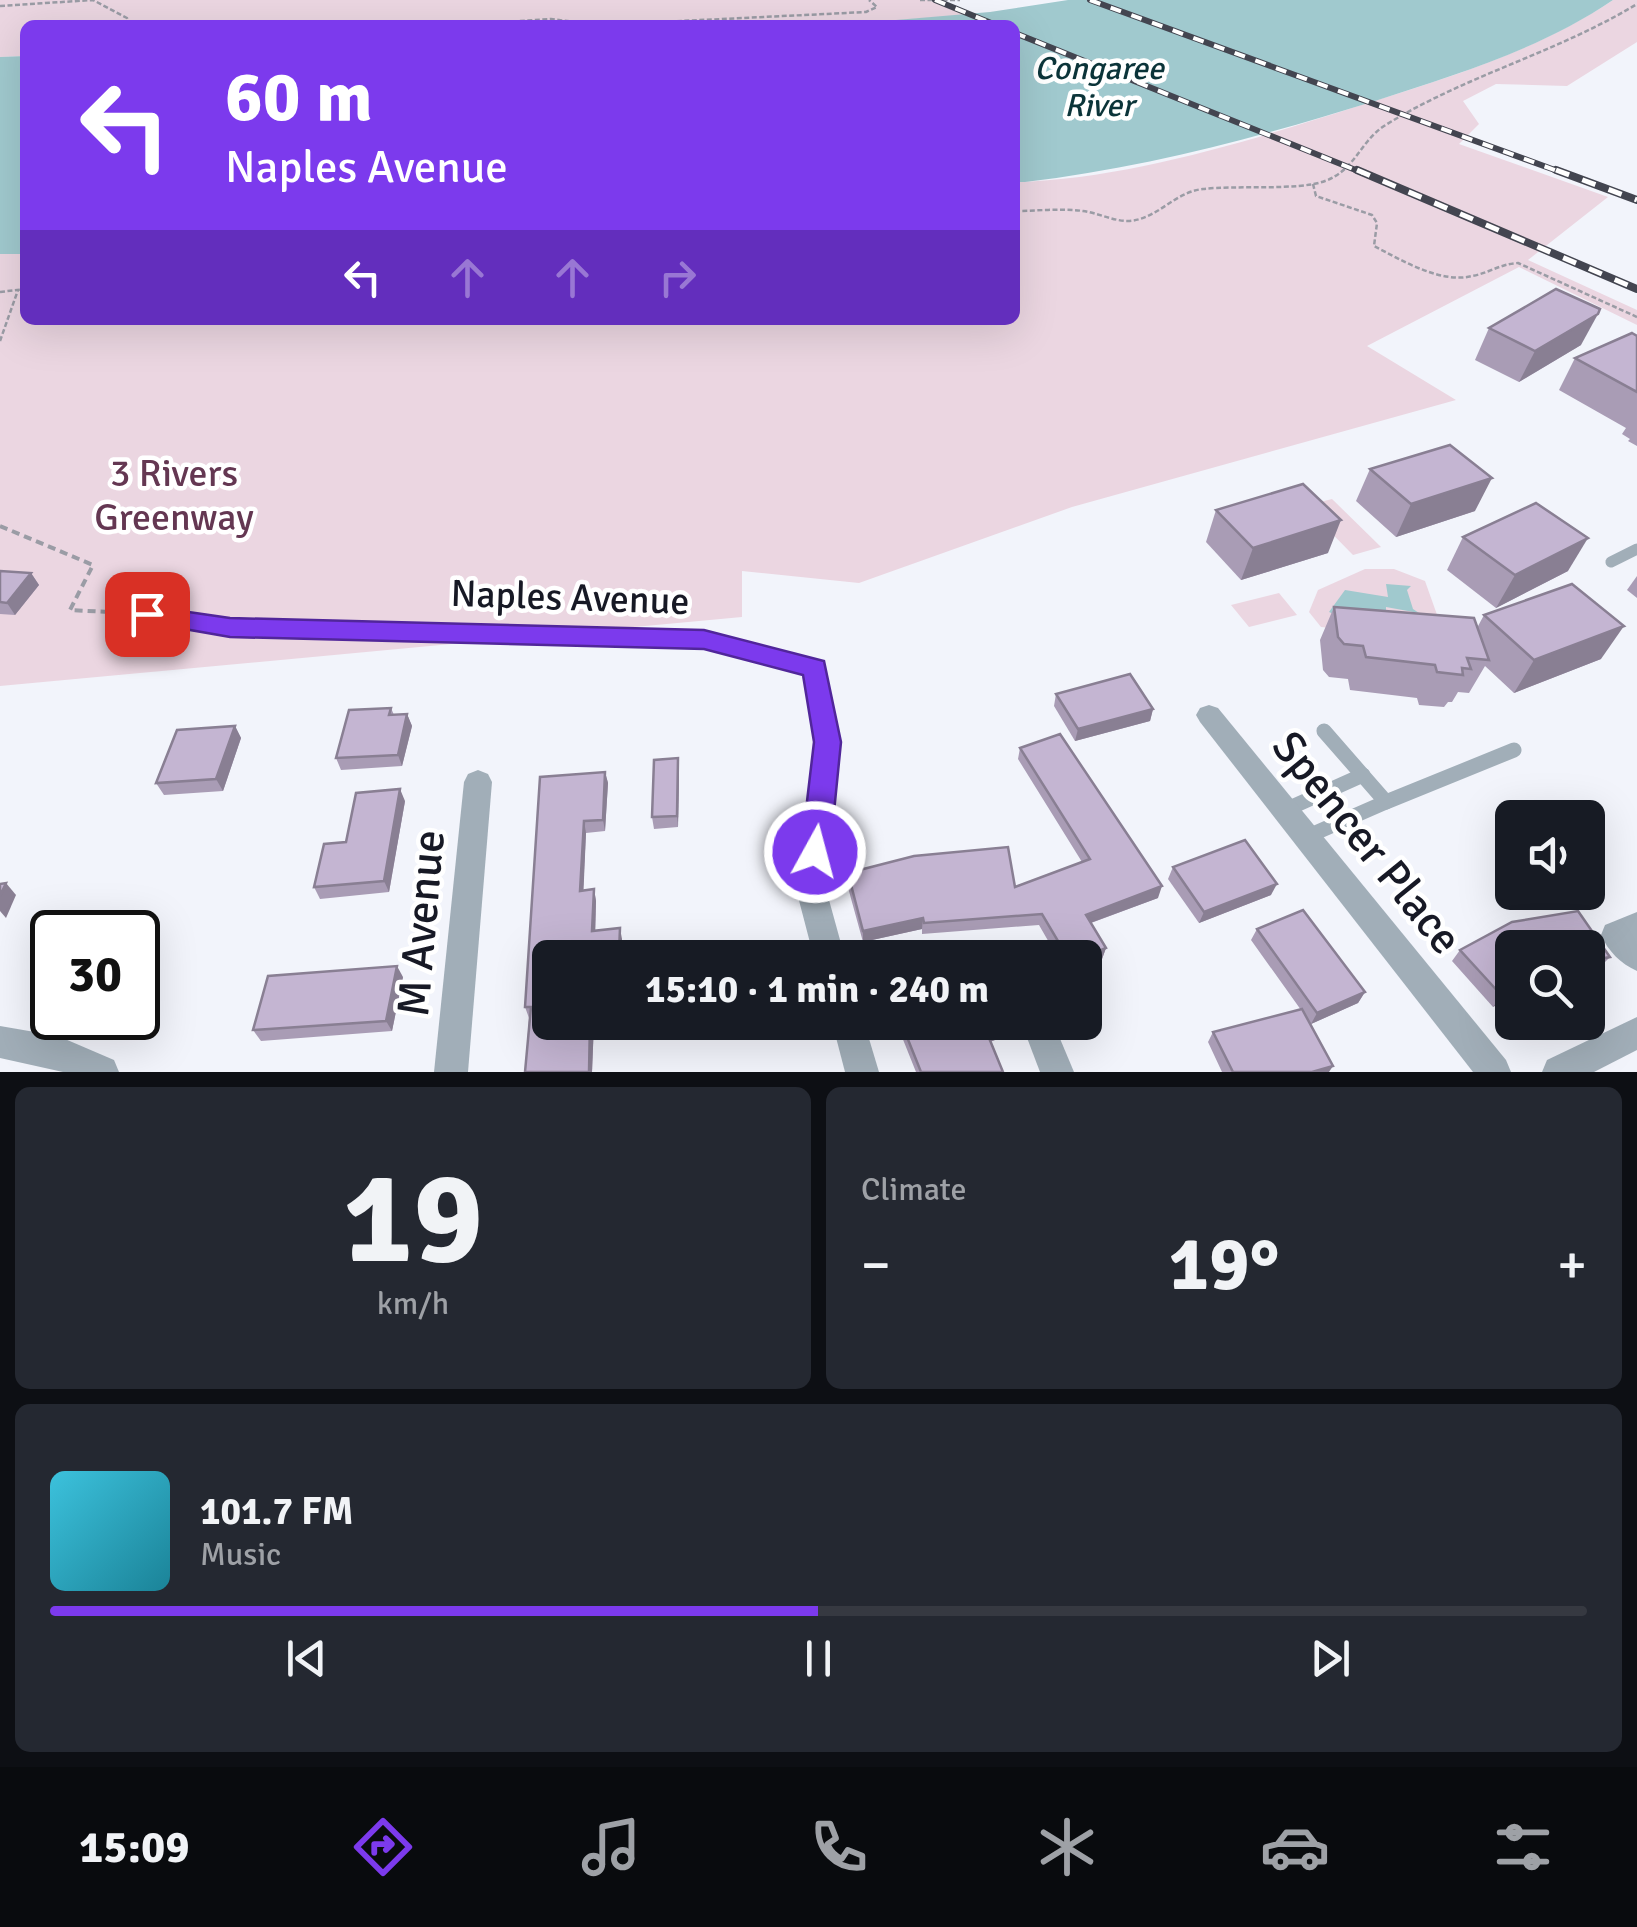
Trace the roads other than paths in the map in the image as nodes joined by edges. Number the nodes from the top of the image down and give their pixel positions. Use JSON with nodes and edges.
{"nodes":[{"id":1,"x":1637,"y":549,"type":"edge"},
{"id":2,"x":1611,"y":562,"type":"dead end"},
{"id":3,"x":147,"y":614,"type":"road end"},
{"id":4,"x":1209,"y":715,"type":"dead end"},
{"id":5,"x":1324,"y":730,"type":"dead end"},
{"id":6,"x":1514,"y":750,"type":"dead end"},
{"id":7,"x":1363,"y":775,"type":"junction"},
{"id":8,"x":478,"y":782,"type":"dead end"},
{"id":9,"x":1386,"y":802,"type":"junction"},
{"id":10,"x":1285,"y":810,"type":"junction"},
{"id":11,"x":1306,"y":837,"type":"junction"},
{"id":12,"x":1637,"y":926,"type":"edge"},
{"id":13,"x":825,"y":940,"type":"edge"},
{"id":14,"x":1637,"y":956,"type":"edge"},
{"id":15,"x":1637,"y":1034,"type":"edge"},
{"id":16,"x":853,"y":1040,"type":"edge"},
{"id":17,"x":1044,"y":1040,"type":"edge"},
{"id":18,"x":0,"y":1042,"type":"edge"},
{"id":19,"x":102,"y":1072,"type":"edge"},
{"id":20,"x":451,"y":1072,"type":"edge"},
{"id":21,"x":862,"y":1072,"type":"edge"},
{"id":22,"x":1056,"y":1072,"type":"edge"},
{"id":23,"x":1494,"y":1072,"type":"edge"},
{"id":24,"x":1559,"y":1072,"type":"edge"}],
"edges":[{"from":1,"to":2,"type":"lane"},
{"from":3,"to":13,"type":"street","name":"Naples Avenue"},
{"from":4,"to":10,"type":"street","name":"Spencer Place"},
{"from":5,"to":7,"type":"lane"},
{"from":6,"to":9,"type":"lane"},
{"from":7,"to":9,"type":"lane"},
{"from":7,"to":10,"type":"lane"},
{"from":8,"to":20,"type":"street","name":"M Avenue"},
{"from":9,"to":11,"type":"lane"},
{"from":10,"to":11,"type":"street","name":"Spencer Place"},
{"from":11,"to":23,"type":"street","name":"Spencer Place"},
{"from":12,"to":14,"type":"street"},
{"from":15,"to":24,"type":"street"},
{"from":16,"to":21,"type":"street"},
{"from":17,"to":22,"type":"street"},
{"from":18,"to":19,"type":"street"}]}
